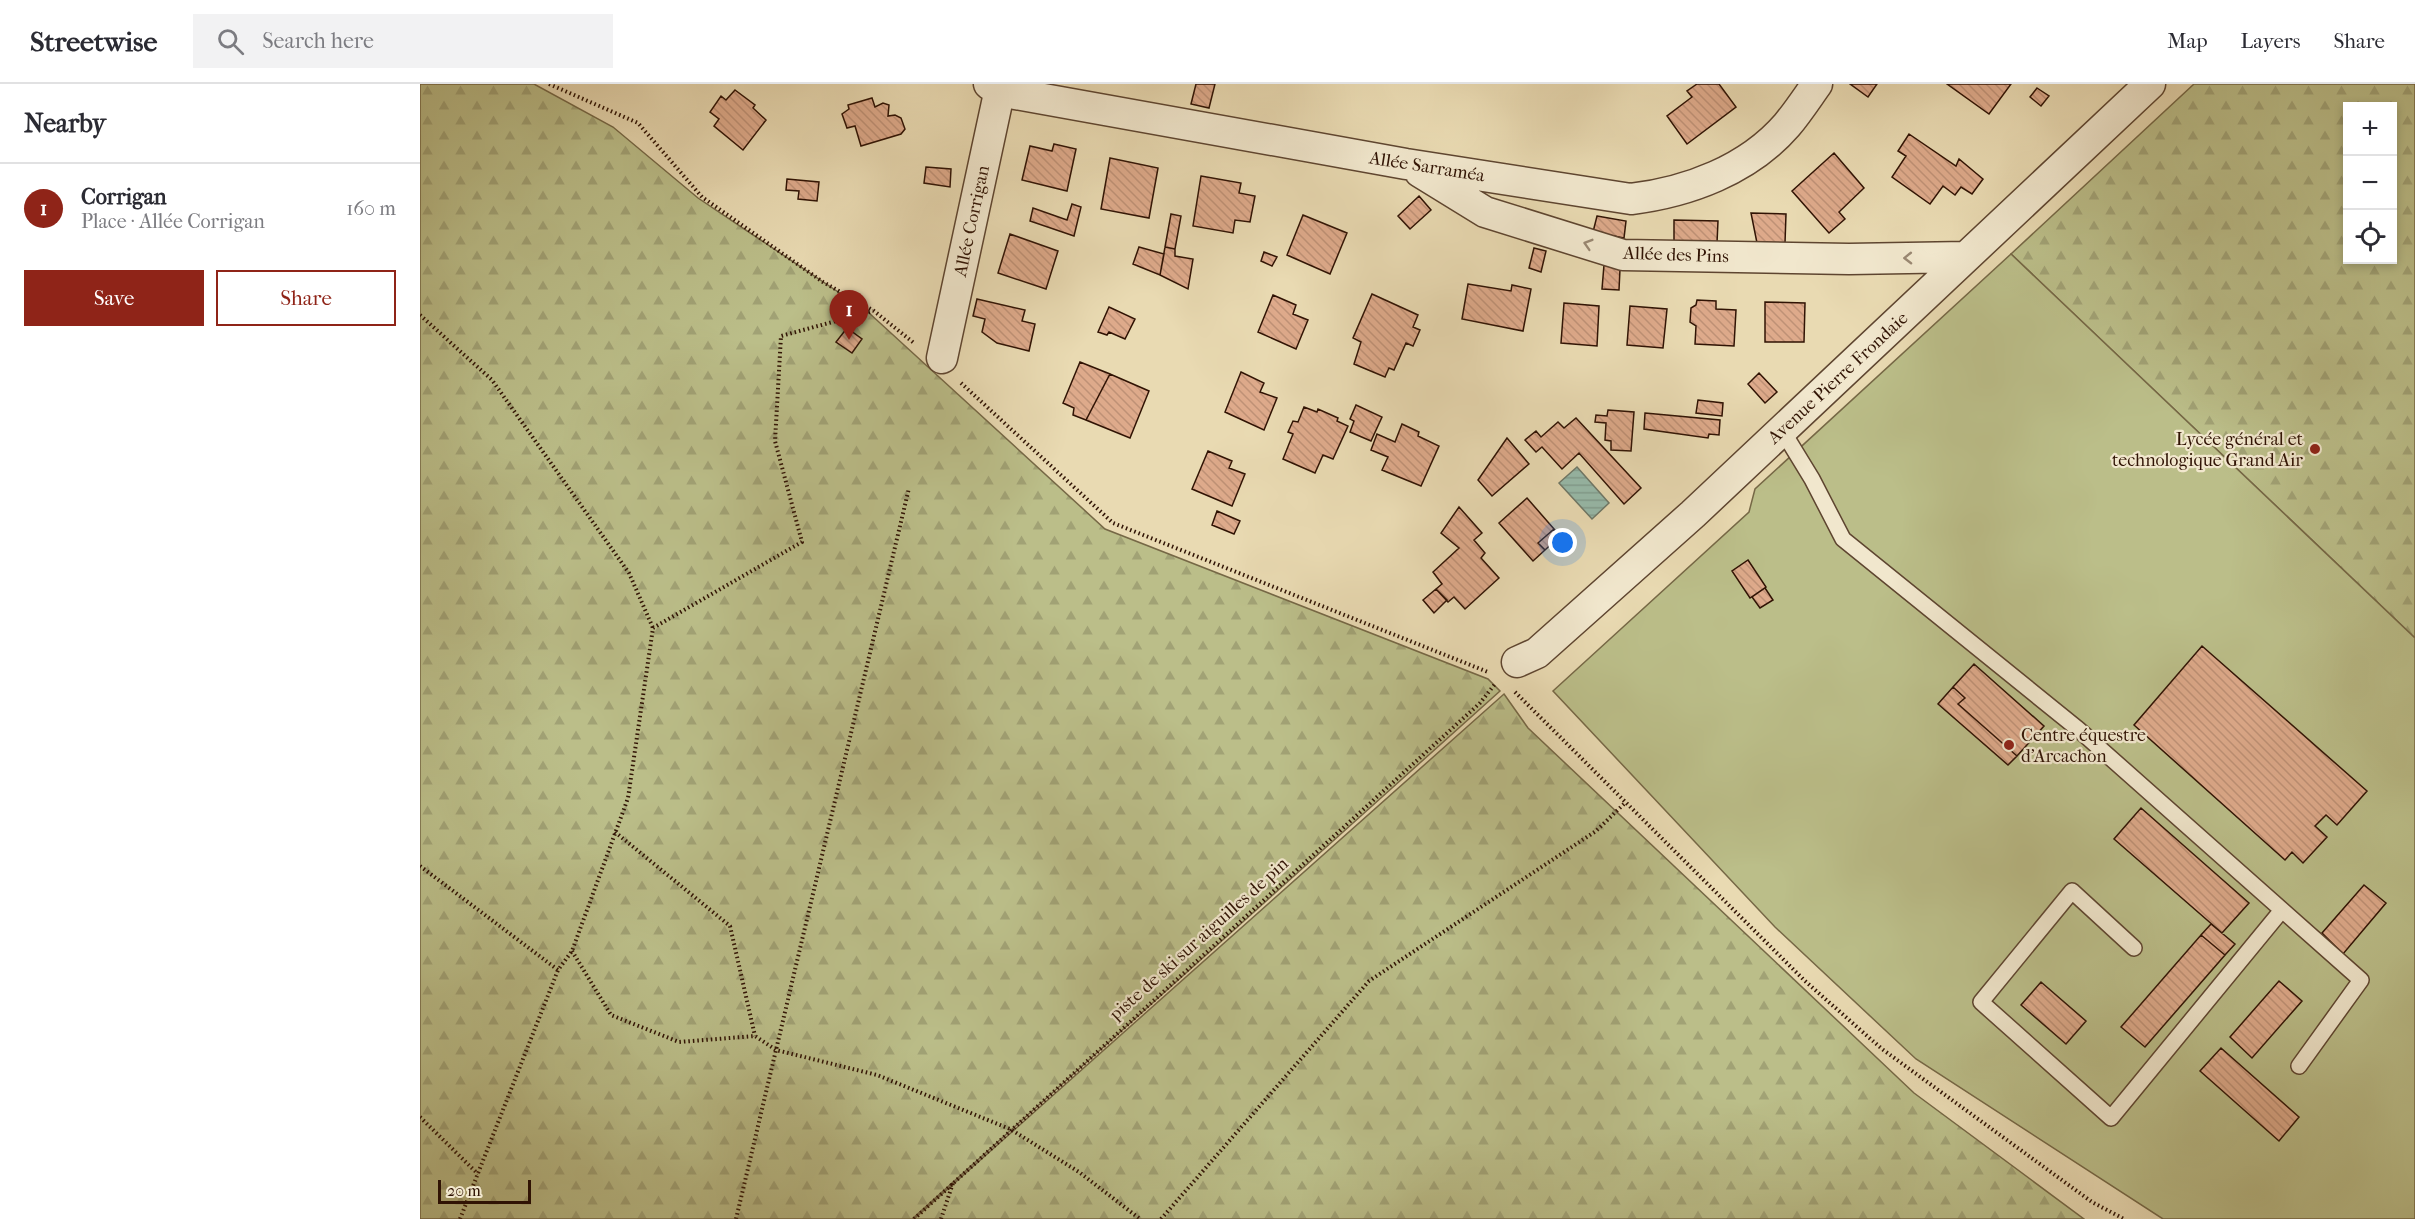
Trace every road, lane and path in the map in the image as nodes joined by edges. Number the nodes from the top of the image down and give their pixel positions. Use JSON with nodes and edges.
{"nodes":[{"id":1,"x":549,"y":84,"type":"edge"},
{"id":2,"x":1817,"y":84,"type":"edge"},
{"id":3,"x":2150,"y":84,"type":"edge"},
{"id":4,"x":996,"y":86,"type":"edge"},
{"id":5,"x":1406,"y":164,"type":"junction"},
{"id":6,"x":1966,"y":257,"type":"junction"},
{"id":7,"x":874,"y":311,"type":"junction"},
{"id":8,"x":420,"y":315,"type":"edge"},
{"id":9,"x":916,"y":344,"type":"dead end"},
{"id":10,"x":950,"y":369,"type":"joint"},
{"id":11,"x":1782,"y":430,"type":"junction"},
{"id":12,"x":909,"y":488,"type":"dead end"},
{"id":13,"x":653,"y":628,"type":"junction"},
{"id":14,"x":1490,"y":673,"type":"dead end"},
{"id":15,"x":1509,"y":675,"type":"junction"},
{"id":16,"x":1626,"y":802,"type":"junction"},
{"id":17,"x":615,"y":832,"type":"junction"},
{"id":18,"x":420,"y":867,"type":"edge"},
{"id":19,"x":2282,"y":910,"type":"junction"},
{"id":20,"x":2134,"y":948,"type":"dead end"},
{"id":21,"x":572,"y":951,"type":"junction"},
{"id":22,"x":558,"y":970,"type":"junction"},
{"id":23,"x":754,"y":1035,"type":"junction"},
{"id":24,"x":776,"y":1050,"type":"junction"},
{"id":25,"x":2299,"y":1066,"type":"dead end"},
{"id":26,"x":420,"y":1118,"type":"edge"},
{"id":27,"x":1010,"y":1129,"type":"junction"},
{"id":28,"x":478,"y":1174,"type":"junction"},
{"id":29,"x":953,"y":1182,"type":"junction"},
{"id":30,"x":460,"y":1219,"type":"edge"},
{"id":31,"x":736,"y":1219,"type":"edge"},
{"id":32,"x":914,"y":1219,"type":"edge"},
{"id":33,"x":941,"y":1219,"type":"edge"},
{"id":34,"x":1140,"y":1219,"type":"edge"},
{"id":35,"x":1161,"y":1219,"type":"edge"},
{"id":36,"x":2124,"y":1219,"type":"edge"}],
"edges":[{"from":1,"to":7,"type":"path"},
{"from":2,"to":5,"type":"street","name":"Allée Sarraméa"},
{"from":3,"to":6,"type":"street","name":"Avenue Pierre Frondaie"},
{"from":4,"to":5,"type":"street","name":"Allée Sarraméa"},
{"from":4,"to":10,"type":"street","name":"Allée Corrigan"},
{"from":6,"to":5,"type":"street","name":"Allée des Pins","one_way":true},
{"from":6,"to":11,"type":"street","name":"Avenue Pierre Frondaie"},
{"from":7,"to":9,"type":"path"},
{"from":7,"to":13,"type":"path"},
{"from":8,"to":13,"type":"path"},
{"from":10,"to":14,"type":"path"},
{"from":11,"to":15,"type":"street","name":"Avenue Pierre Frondaie"},
{"from":11,"to":19,"type":"lane"},
{"from":12,"to":24,"type":"path"},
{"from":13,"to":17,"type":"path"},
{"from":15,"to":16,"type":"path"},
{"from":15,"to":27,"type":"path","name":"piste de ski sur aiguilles de pin"},
{"from":16,"to":35,"type":"path"},
{"from":16,"to":36,"type":"path"},
{"from":17,"to":21,"type":"path"},
{"from":17,"to":23,"type":"path"},
{"from":18,"to":22,"type":"path"},
{"from":19,"to":20,"type":"lane"},
{"from":19,"to":25,"type":"lane"},
{"from":21,"to":22,"type":"path"},
{"from":21,"to":23,"type":"path"},
{"from":22,"to":28,"type":"path"},
{"from":23,"to":24,"type":"path"},
{"from":24,"to":27,"type":"path"},
{"from":24,"to":31,"type":"path"},
{"from":26,"to":28,"type":"path"},
{"from":27,"to":29,"type":"path","name":"piste de ski sur aiguilles de pin"},
{"from":27,"to":34,"type":"path"},
{"from":28,"to":30,"type":"path"},
{"from":29,"to":32,"type":"path","name":"piste de ski sur aiguilles de pin"},
{"from":29,"to":33,"type":"path"}]}
